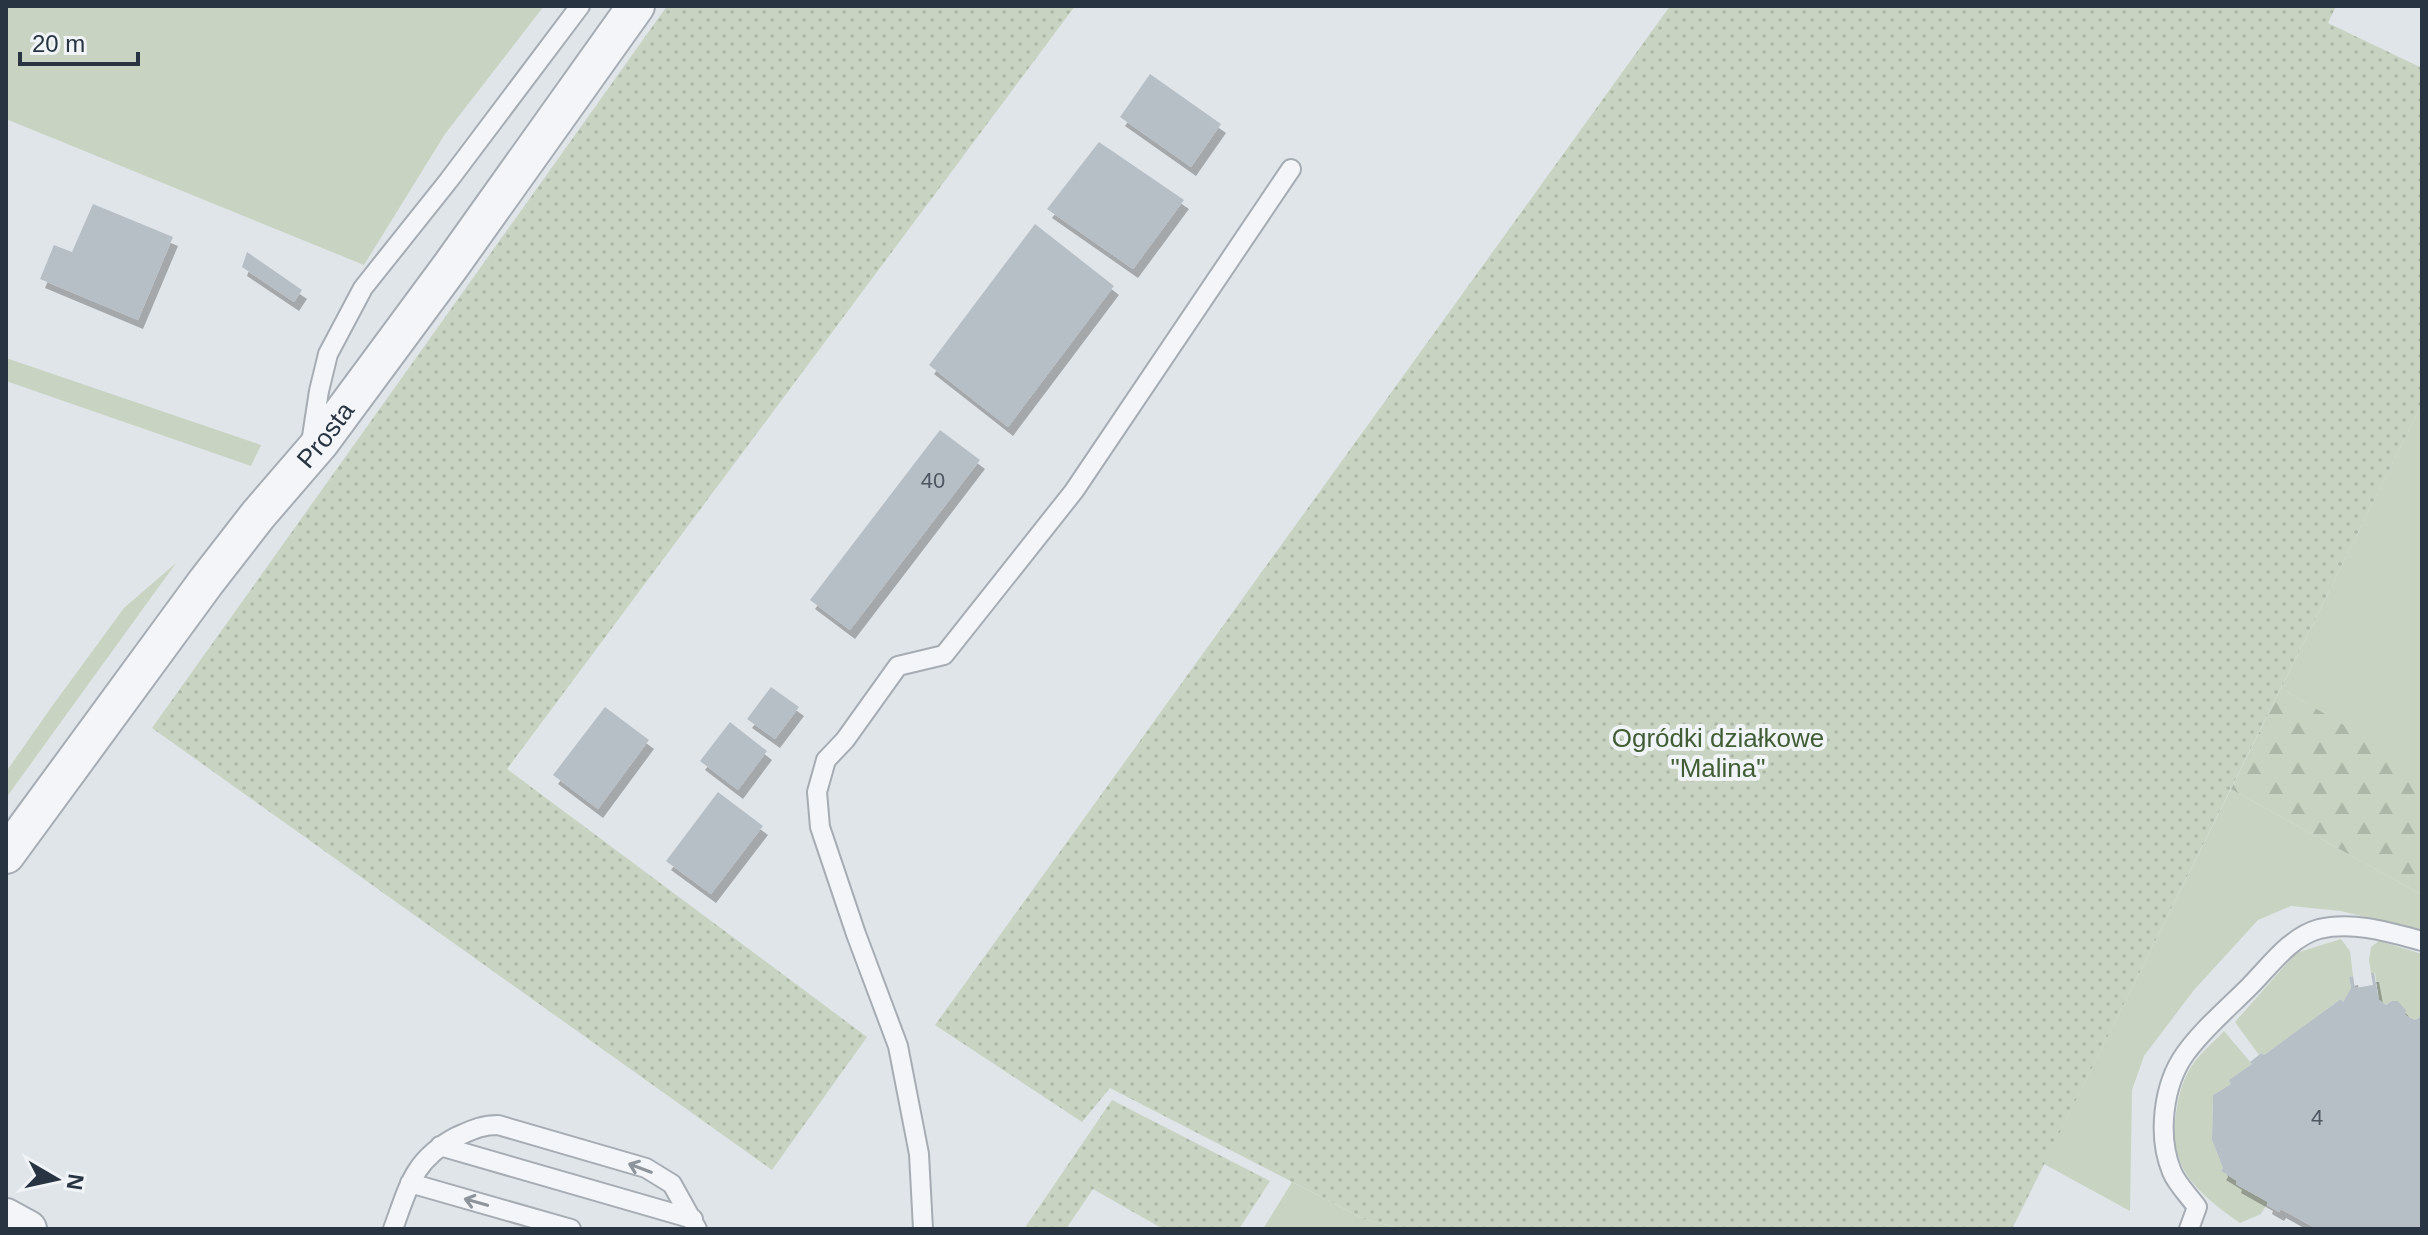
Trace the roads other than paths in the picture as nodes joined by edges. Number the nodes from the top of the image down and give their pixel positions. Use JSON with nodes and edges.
{"nodes":[{"id":1,"x":580,"y":6,"type":"edge"},
{"id":2,"x":636,"y":6,"type":"edge"},
{"id":3,"x":1291,"y":169,"type":"dead end"},
{"id":4,"x":310,"y":455,"type":"junction"},
{"id":5,"x":6,"y":855,"type":"edge"},
{"id":6,"x":2422,"y":941,"type":"edge"},
{"id":7,"x":440,"y":1146,"type":"junction"},
{"id":8,"x":410,"y":1183,"type":"junction"},
{"id":9,"x":6,"y":1217,"type":"edge"},
{"id":10,"x":695,"y":1224,"type":"edge"},
{"id":11,"x":28,"y":1229,"type":"edge"},
{"id":12,"x":393,"y":1229,"type":"edge"},
{"id":13,"x":571,"y":1229,"type":"edge"},
{"id":14,"x":923,"y":1229,"type":"edge"},
{"id":15,"x":2189,"y":1229,"type":"edge"}],
"edges":[{"from":1,"to":4,"type":"lane"},
{"from":2,"to":4,"type":"street","name":"Prosta"},
{"from":3,"to":14,"type":"lane"},
{"from":4,"to":5,"type":"street","name":"Prosta"},
{"from":6,"to":15,"type":"lane"},
{"from":7,"to":8,"type":"lane"},
{"from":7,"to":10,"type":"lane"},
{"from":10,"to":7,"type":"lane","one_way":true},
{"from":8,"to":12,"type":"lane"},
{"from":13,"to":8,"type":"lane","one_way":true},
{"from":9,"to":11,"type":"street"}]}
